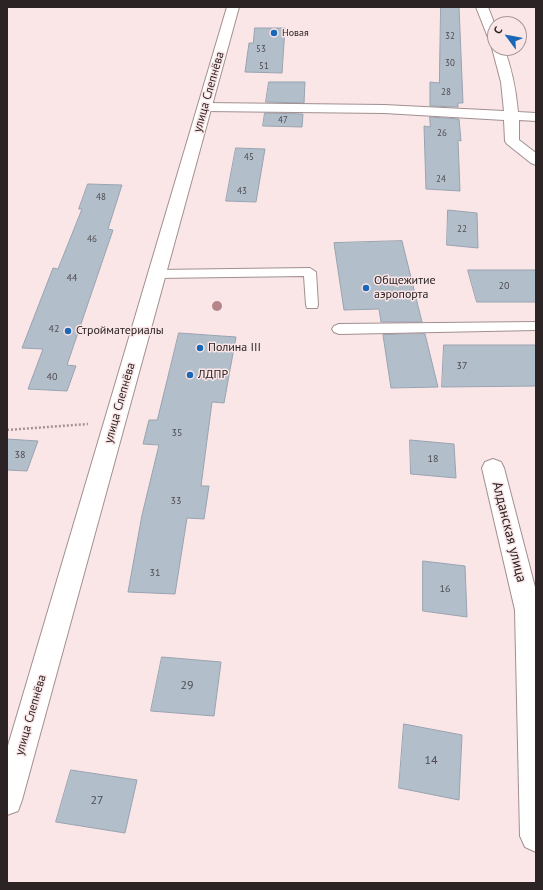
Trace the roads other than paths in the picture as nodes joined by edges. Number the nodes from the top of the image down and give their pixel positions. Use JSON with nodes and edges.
{"nodes":[{"id":1,"x":232,"y":7,"type":"edge"},
{"id":2,"x":482,"y":7,"type":"edge"},
{"id":3,"x":487,"y":20,"type":"edge"},
{"id":4,"x":501,"y":56,"type":"edge"},
{"id":5,"x":205,"y":107,"type":"junction"},
{"id":6,"x":512,"y":116,"type":"junction"},
{"id":7,"x":536,"y":117,"type":"edge"},
{"id":8,"x":536,"y":160,"type":"edge"},
{"id":9,"x":157,"y":274,"type":"junction"},
{"id":10,"x":312,"y":305,"type":"dead end"},
{"id":11,"x":536,"y":326,"type":"edge"},
{"id":12,"x":338,"y":329,"type":"dead end"},
{"id":13,"x":493,"y":468,"type":"dead end"},
{"id":14,"x":532,"y":608,"type":"edge"},
{"id":15,"x":7,"y":800,"type":"edge"},
{"id":16,"x":536,"y":836,"type":"edge"}],
"edges":[{"from":1,"to":5,"type":"street","name":"улица Слепнёва"},
{"from":2,"to":3,"type":"street"},
{"from":4,"to":6,"type":"street"},
{"from":5,"to":6,"type":"street"},
{"from":5,"to":9,"type":"street","name":"улица Слепнёва"},
{"from":6,"to":7,"type":"street"},
{"from":6,"to":8,"type":"street"},
{"from":9,"to":10,"type":"lane"},
{"from":9,"to":15,"type":"street","name":"улица Слепнёва"},
{"from":11,"to":12,"type":"lane"},
{"from":13,"to":14,"type":"street","name":"Алданская улица"},
{"from":14,"to":16,"type":"street","name":"Алданская улица"}]}
